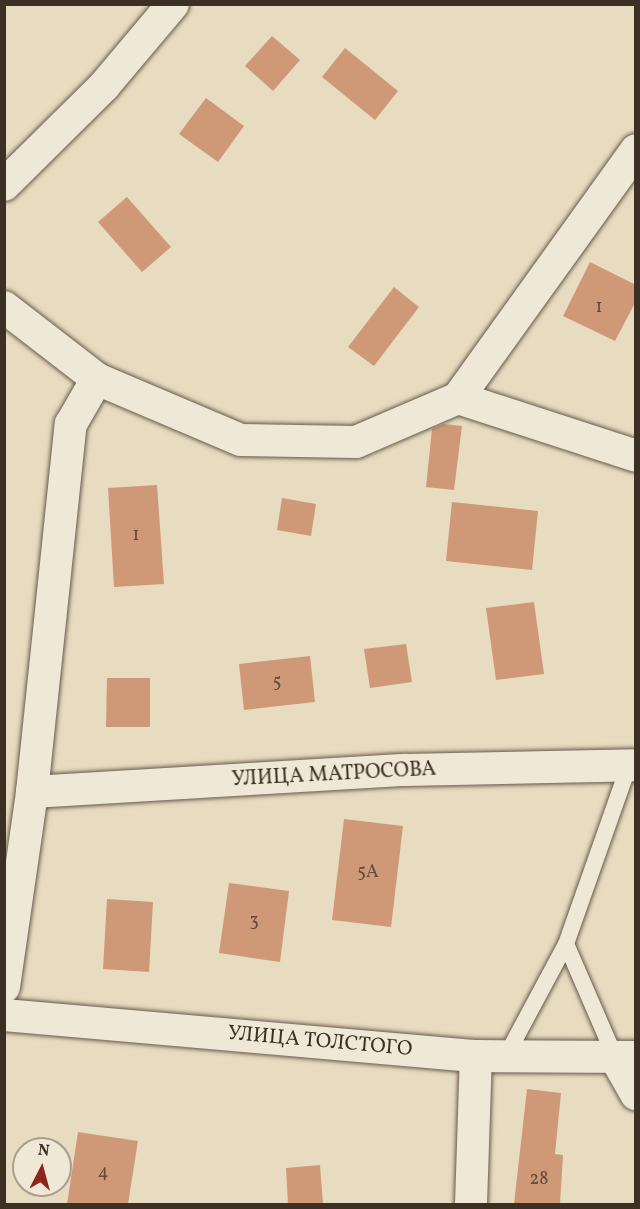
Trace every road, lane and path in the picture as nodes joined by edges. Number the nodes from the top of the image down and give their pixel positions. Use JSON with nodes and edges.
{"nodes":[{"id":1,"x":173,"y":4,"type":"edge"},
{"id":2,"x":636,"y":150,"type":"edge"},
{"id":3,"x":4,"y":185,"type":"edge"},
{"id":4,"x":4,"y":307,"type":"edge"},
{"id":5,"x":97,"y":379,"type":"junction"},
{"id":6,"x":458,"y":398,"type":"junction"},
{"id":7,"x":636,"y":456,"type":"edge"},
{"id":8,"x":632,"y":765,"type":"edge"},
{"id":9,"x":32,"y":792,"type":"junction"},
{"id":10,"x":566,"y":945,"type":"junction"},
{"id":11,"x":4,"y":987,"type":"edge"},
{"id":12,"x":4,"y":1015,"type":"edge"},
{"id":13,"x":476,"y":1056,"type":"junction"},
{"id":14,"x":506,"y":1056,"type":"junction"},
{"id":15,"x":625,"y":1057,"type":"edge"},
{"id":16,"x":636,"y":1094,"type":"edge"},
{"id":17,"x":471,"y":1204,"type":"edge"}],
"edges":[{"from":1,"to":3,"type":"street"},
{"from":2,"to":6,"type":"street"},
{"from":4,"to":5,"type":"street"},
{"from":5,"to":6,"type":"street"},
{"from":5,"to":9,"type":"street"},
{"from":6,"to":7,"type":"street"},
{"from":8,"to":9,"type":"street","name":"УЛИЦА МАТРОСОВА"},
{"from":8,"to":10,"type":"lane"},
{"from":9,"to":11,"type":"street"},
{"from":10,"to":14,"type":"lane"},
{"from":10,"to":15,"type":"lane"},
{"from":12,"to":13,"type":"street","name":"УЛИЦА ТОЛСТОГО"},
{"from":13,"to":14,"type":"street","name":"УЛИЦА ТОЛСТОГО"},
{"from":13,"to":17,"type":"street"},
{"from":14,"to":15,"type":"street","name":"УЛИЦА ТОЛСТОГО"},
{"from":15,"to":16,"type":"street"}]}
